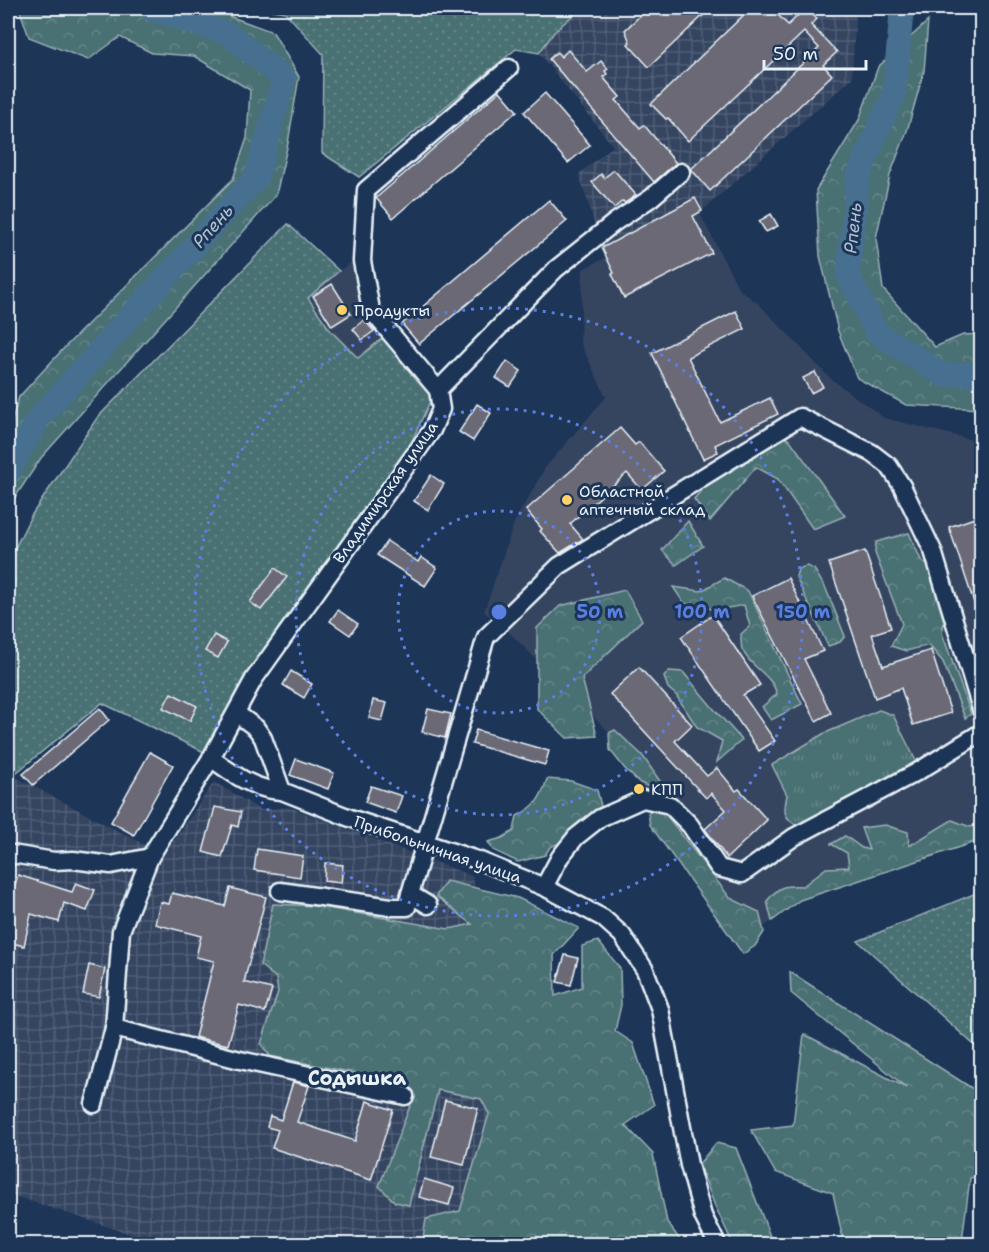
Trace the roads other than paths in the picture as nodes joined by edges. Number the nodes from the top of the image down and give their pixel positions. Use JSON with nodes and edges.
{"nodes":[{"id":1,"x":509,"y":68,"type":"dead end"},
{"id":2,"x":681,"y":172,"type":"dead end"},
{"id":3,"x":438,"y":390,"type":"junction"},
{"id":4,"x":981,"y":712,"type":"edge"},
{"id":5,"x":236,"y":713,"type":"junction"},
{"id":6,"x":981,"y":732,"type":"edge"},
{"id":7,"x":211,"y":758,"type":"junction"},
{"id":8,"x":282,"y":791,"type":"junction"},
{"id":9,"x":424,"y":842,"type":"junction"},
{"id":10,"x":150,"y":857,"type":"junction"},
{"id":11,"x":8,"y":858,"type":"edge"},
{"id":12,"x":544,"y":887,"type":"junction"},
{"id":13,"x":280,"y":891,"type":"dead end"},
{"id":14,"x":410,"y":894,"type":"junction"},
{"id":15,"x":428,"y":905,"type":"dead end"},
{"id":16,"x":114,"y":1028,"type":"junction"},
{"id":17,"x":405,"y":1096,"type":"dead end"},
{"id":18,"x":94,"y":1104,"type":"dead end"},
{"id":19,"x":717,"y":1245,"type":"edge"}],
"edges":[{"from":1,"to":3,"type":"street"},
{"from":2,"to":3,"type":"street"},
{"from":3,"to":5,"type":"street","name":"Владимирская улица"},
{"from":4,"to":9,"type":"street"},
{"from":5,"to":7,"type":"street","name":"Владимирская улица"},
{"from":5,"to":8,"type":"street"},
{"from":6,"to":12,"type":"street"},
{"from":7,"to":8,"type":"street","name":"Прибольничная улица"},
{"from":7,"to":10,"type":"street"},
{"from":8,"to":9,"type":"street","name":"Прибольничная улица"},
{"from":9,"to":12,"type":"street","name":"Прибольничная улица"},
{"from":9,"to":14,"type":"street"},
{"from":10,"to":11,"type":"street"},
{"from":10,"to":16,"type":"street"},
{"from":12,"to":19,"type":"street","name":"Прибольничная улица"},
{"from":13,"to":14,"type":"street"},
{"from":14,"to":15,"type":"street"},
{"from":16,"to":17,"type":"street"},
{"from":16,"to":18,"type":"street"}]}
